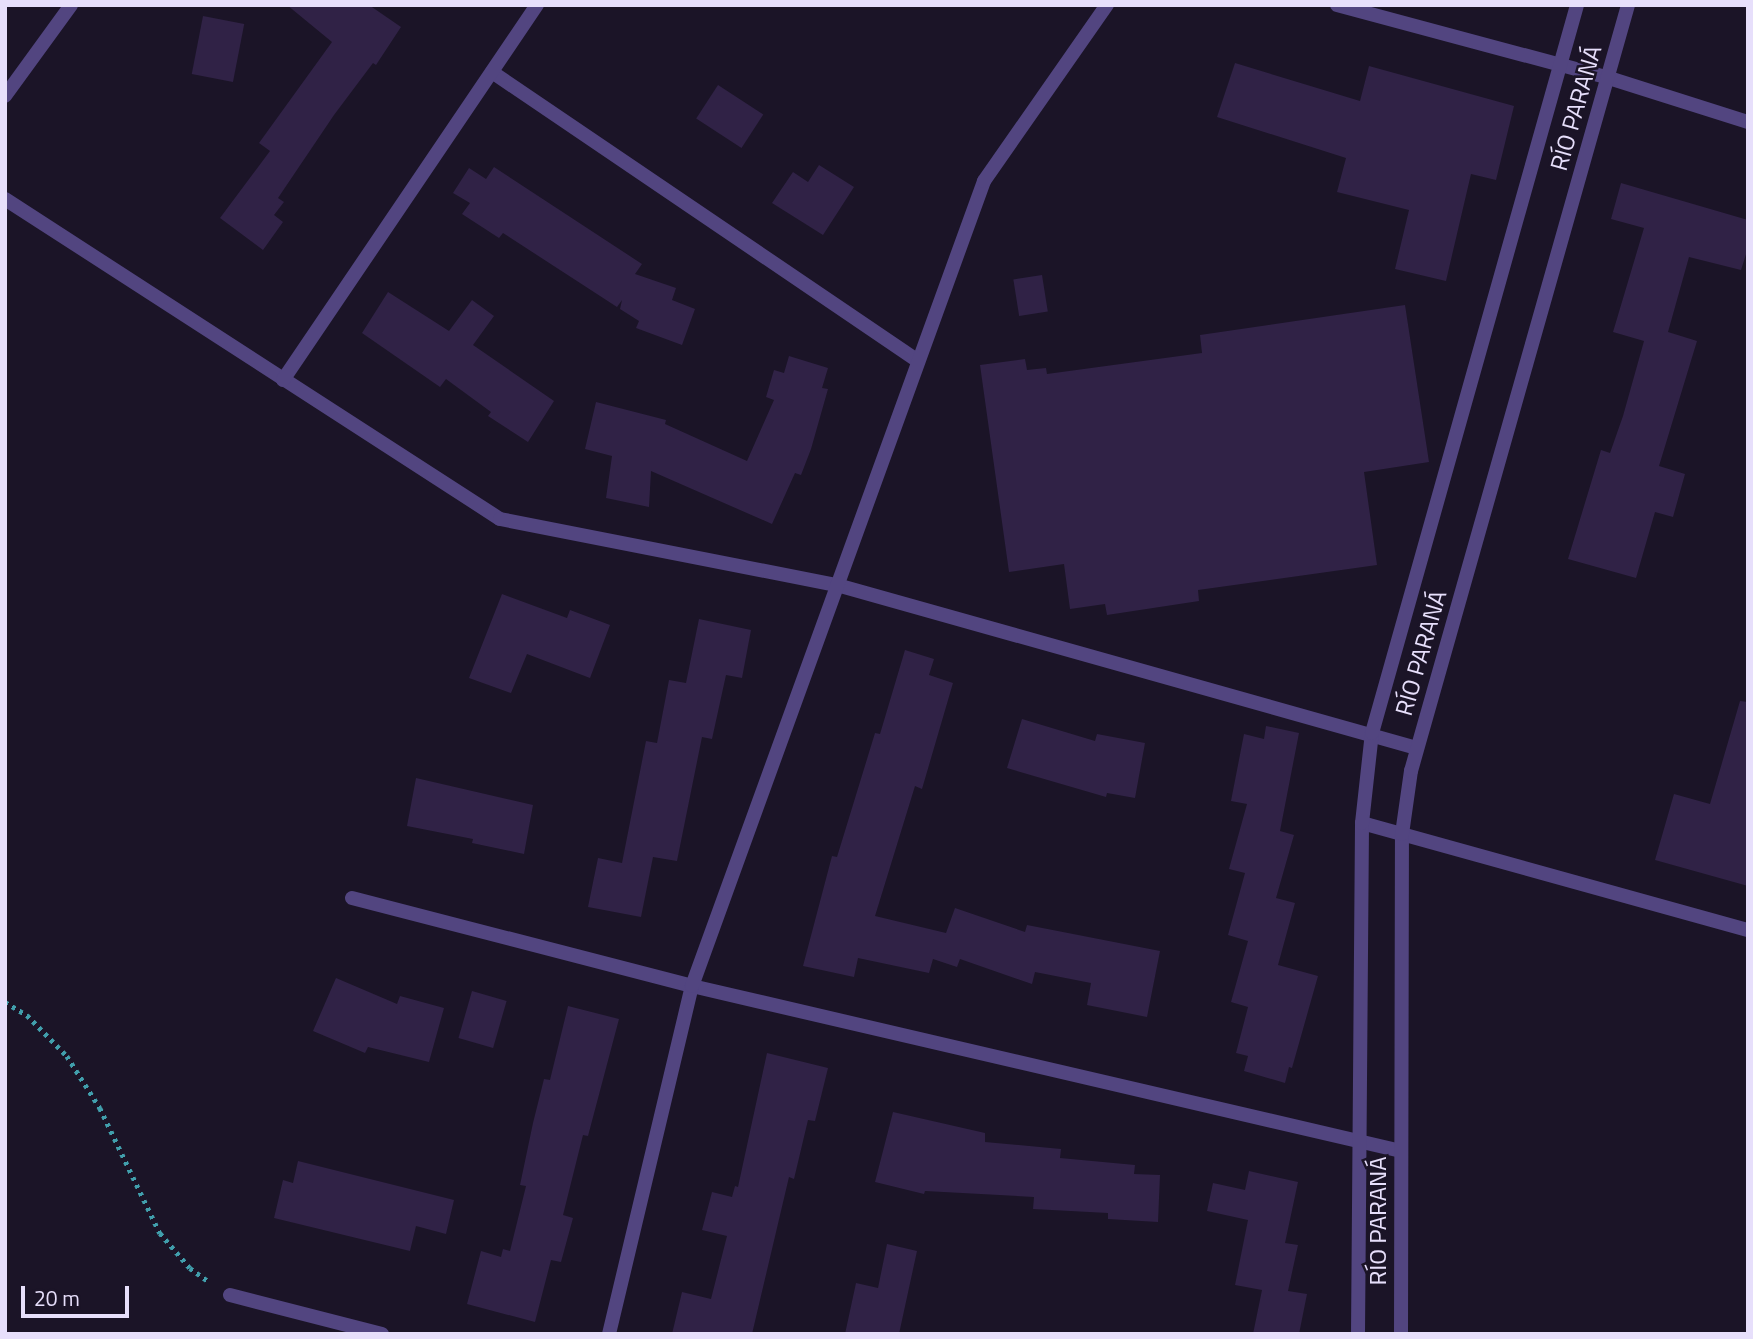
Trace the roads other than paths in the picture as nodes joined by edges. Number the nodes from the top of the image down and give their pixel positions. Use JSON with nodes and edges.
{"nodes":[{"id":1,"x":71,"y":5,"type":"edge"},
{"id":2,"x":537,"y":5,"type":"edge"},
{"id":3,"x":1107,"y":5,"type":"edge"},
{"id":4,"x":1337,"y":5,"type":"edge"},
{"id":5,"x":1577,"y":5,"type":"edge"},
{"id":6,"x":1628,"y":5,"type":"edge"},
{"id":7,"x":1562,"y":66,"type":"junction"},
{"id":8,"x":492,"y":72,"type":"junction"},
{"id":9,"x":1609,"y":78,"type":"junction"},
{"id":10,"x":5,"y":96,"type":"edge"},
{"id":11,"x":1748,"y":122,"type":"edge"},
{"id":12,"x":5,"y":199,"type":"edge"},
{"id":13,"x":918,"y":360,"type":"junction"},
{"id":14,"x":283,"y":380,"type":"junction"},
{"id":15,"x":837,"y":585,"type":"junction"},
{"id":16,"x":1372,"y":733,"type":"junction"},
{"id":17,"x":1417,"y":748,"type":"junction"},
{"id":18,"x":1362,"y":823,"type":"junction"},
{"id":19,"x":1402,"y":834,"type":"junction"},
{"id":20,"x":352,"y":898,"type":"dead end"},
{"id":21,"x":1748,"y":930,"type":"edge"},
{"id":22,"x":692,"y":986,"type":"junction"},
{"id":23,"x":1359,"y":1141,"type":"junction"},
{"id":24,"x":1401,"y":1151,"type":"junction"},
{"id":25,"x":230,"y":1295,"type":"road end"},
{"id":26,"x":382,"y":1334,"type":"edge"},
{"id":27,"x":609,"y":1334,"type":"edge"},
{"id":28,"x":1358,"y":1334,"type":"edge"},
{"id":29,"x":1401,"y":1334,"type":"edge"}],
"edges":[{"from":1,"to":10,"type":"street"},
{"from":2,"to":8,"type":"street"},
{"from":3,"to":13,"type":"street"},
{"from":4,"to":7,"type":"street"},
{"from":5,"to":7,"type":"street","name":"RÍO PARANÁ"},
{"from":6,"to":9,"type":"street","name":"RÍO PARANÁ"},
{"from":7,"to":9,"type":"street"},
{"from":7,"to":16,"type":"street","name":"RÍO PARANÁ"},
{"from":8,"to":13,"type":"street"},
{"from":8,"to":14,"type":"street"},
{"from":9,"to":11,"type":"street"},
{"from":9,"to":17,"type":"street","name":"RÍO PARANÁ"},
{"from":12,"to":14,"type":"street"},
{"from":13,"to":15,"type":"street"},
{"from":14,"to":15,"type":"street"},
{"from":15,"to":16,"type":"street"},
{"from":15,"to":22,"type":"street"},
{"from":16,"to":17,"type":"street"},
{"from":16,"to":18,"type":"street","name":"RÍO PARANÁ"},
{"from":17,"to":19,"type":"street","name":"RÍO PARANÁ"},
{"from":18,"to":19,"type":"street"},
{"from":18,"to":23,"type":"street","name":"RÍO PARANÁ"},
{"from":19,"to":21,"type":"street"},
{"from":19,"to":24,"type":"street","name":"RÍO PARANÁ"},
{"from":20,"to":22,"type":"street"},
{"from":22,"to":23,"type":"street"},
{"from":22,"to":27,"type":"street"},
{"from":23,"to":24,"type":"street"},
{"from":23,"to":28,"type":"street","name":"RÍO PARANÁ"},
{"from":24,"to":29,"type":"street","name":"RÍO PARANÁ"},
{"from":25,"to":26,"type":"street"}]}
